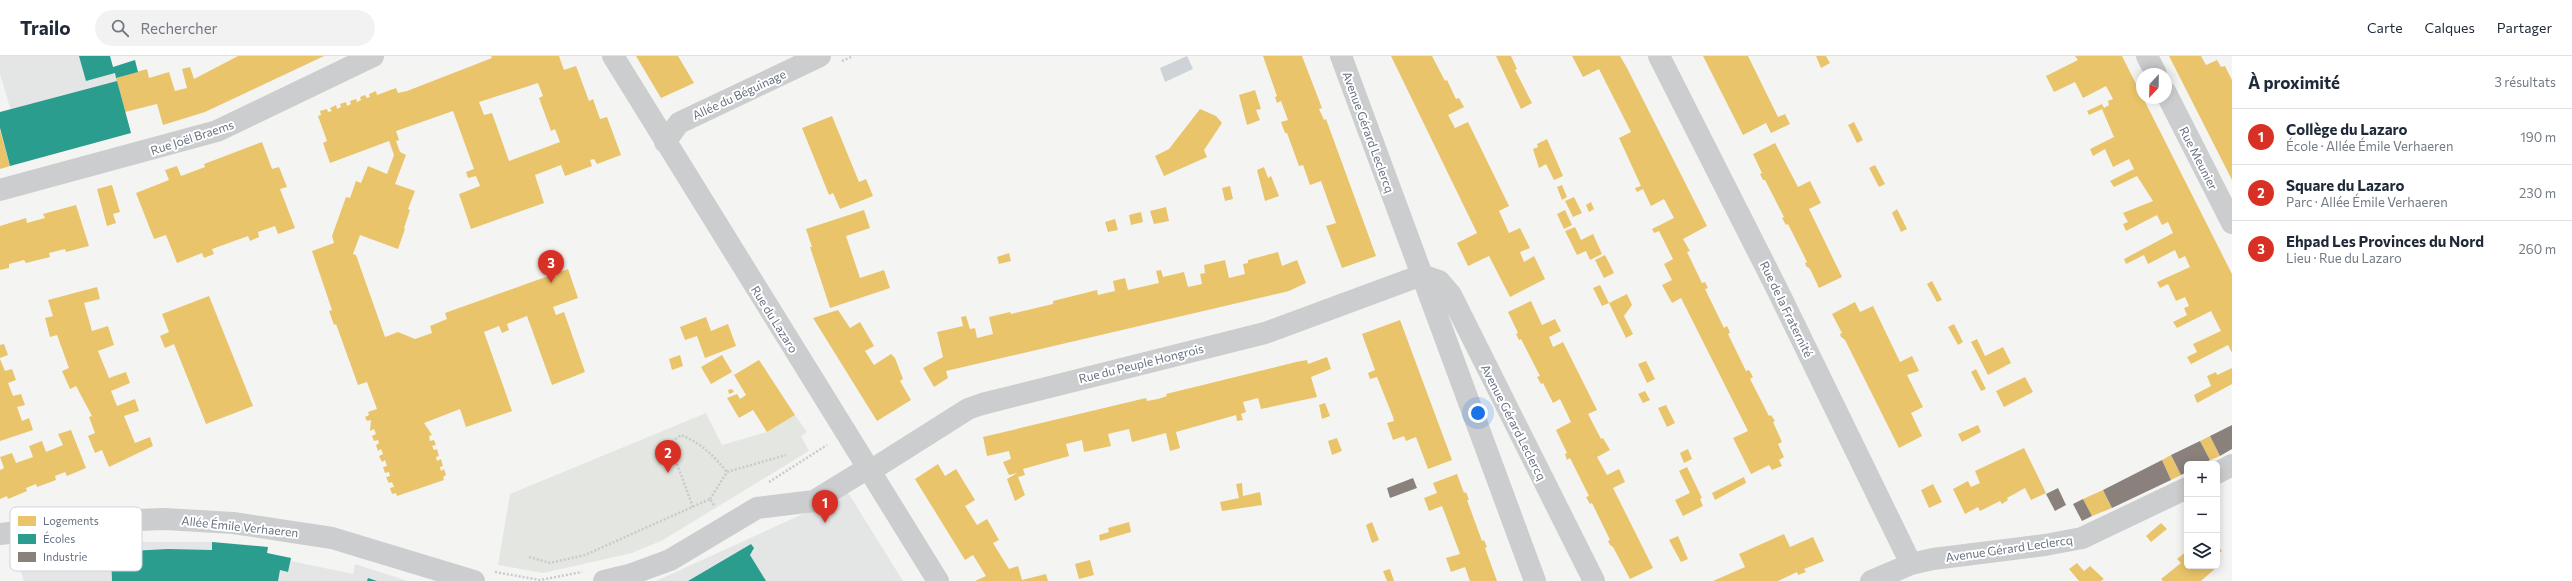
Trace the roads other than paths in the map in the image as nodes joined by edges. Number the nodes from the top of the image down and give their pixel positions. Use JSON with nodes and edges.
{"nodes":[{"id":1,"x":373,"y":56,"type":"edge"},
{"id":2,"x":613,"y":56,"type":"edge"},
{"id":3,"x":820,"y":56,"type":"edge"},
{"id":4,"x":1341,"y":56,"type":"edge"},
{"id":5,"x":1659,"y":56,"type":"edge"},
{"id":6,"x":2147,"y":56,"type":"edge"},
{"id":7,"x":2153,"y":68,"type":"edge"},
{"id":8,"x":2172,"y":104,"type":"edge"},
{"id":9,"x":665,"y":142,"type":"junction"},
{"id":10,"x":0,"y":190,"type":"edge"},
{"id":11,"x":2232,"y":223,"type":"edge"},
{"id":12,"x":1422,"y":275,"type":"junction"},
{"id":13,"x":2232,"y":466,"type":"edge"},
{"id":14,"x":869,"y":469,"type":"junction"},
{"id":15,"x":2220,"y":472,"type":"edge"},
{"id":16,"x":2184,"y":489,"type":"edge"},
{"id":17,"x":142,"y":520,"type":"edge"},
{"id":18,"x":10,"y":533,"type":"edge"},
{"id":19,"x":0,"y":534,"type":"edge"},
{"id":20,"x":1911,"y":564,"type":"junction"},
{"id":21,"x":482,"y":576,"type":"edge"},
{"id":22,"x":597,"y":576,"type":"edge"},
{"id":23,"x":938,"y":581,"type":"edge"},
{"id":24,"x":1535,"y":581,"type":"edge"},
{"id":25,"x":1594,"y":581,"type":"edge"},
{"id":26,"x":1871,"y":581,"type":"edge"}],
"edges":[{"from":1,"to":10,"type":"street","name":"Rue Joël Braems"},
{"from":2,"to":9,"type":"street","name":"Rue du Lazaro"},
{"from":3,"to":9,"type":"street","name":"Allée du Béguinage"},
{"from":4,"to":12,"type":"street","name":"Avenue Gérard Leclercq"},
{"from":5,"to":20,"type":"street","name":"Rue de la Fraternité"},
{"from":6,"to":7,"type":"street"},
{"from":8,"to":11,"type":"street","name":"Rue Meunier"},
{"from":9,"to":14,"type":"street","name":"Rue du Lazaro"},
{"from":12,"to":14,"type":"street","name":"Rue du Peuple Hongrois"},
{"from":12,"to":24,"type":"street","name":"Avenue Gérard Leclercq"},
{"from":12,"to":25,"type":"street","name":"Avenue Gérard Leclercq"},
{"from":13,"to":15,"type":"street"},
{"from":14,"to":22,"type":"street"},
{"from":14,"to":23,"type":"street","name":"Rue du Lazaro"},
{"from":16,"to":20,"type":"street","name":"Avenue Gérard Leclercq"},
{"from":17,"to":21,"type":"street","name":"Allée Émile Verhaeren"},
{"from":18,"to":19,"type":"street","name":"Allée Émile Verhaeren"},
{"from":20,"to":26,"type":"street","name":"Avenue Gérard Leclercq"}]}
